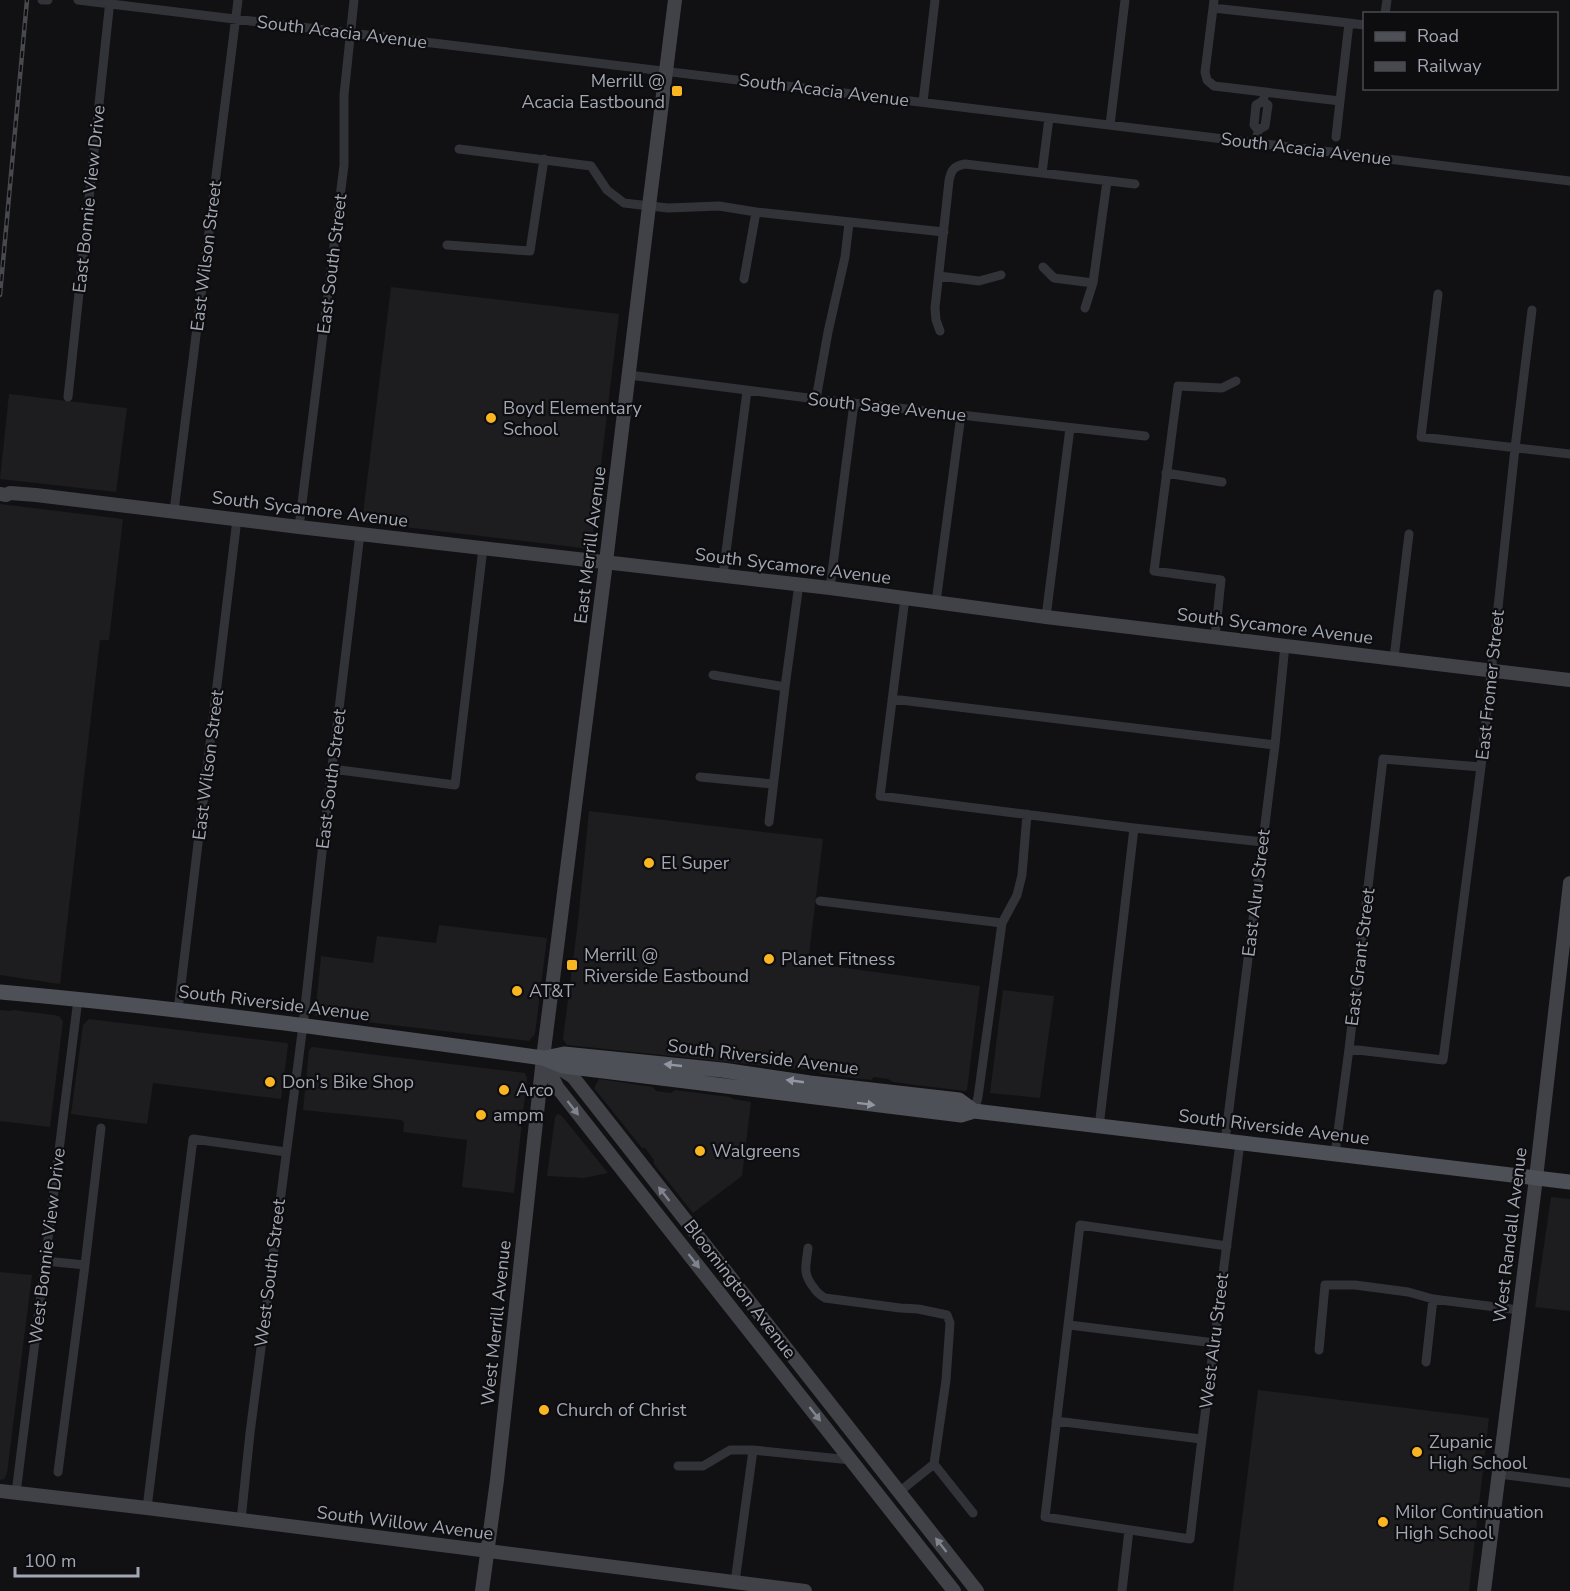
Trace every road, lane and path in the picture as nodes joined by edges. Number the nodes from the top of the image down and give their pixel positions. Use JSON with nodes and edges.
{"nodes":[{"id":1,"x":42,"y":0,"type":"edge"},
{"id":2,"x":48,"y":0,"type":"edge"},
{"id":3,"x":78,"y":0,"type":"edge"},
{"id":4,"x":238,"y":0,"type":"edge"},
{"id":5,"x":354,"y":0,"type":"edge"},
{"id":6,"x":675,"y":0,"type":"edge"},
{"id":7,"x":935,"y":0,"type":"edge"},
{"id":8,"x":1125,"y":0,"type":"edge"},
{"id":9,"x":110,"y":2,"type":"edge"},
{"id":10,"x":1213,"y":4,"type":"edge"},
{"id":11,"x":236,"y":19,"type":"junction"},
{"id":12,"x":1349,"y":23,"type":"junction"},
{"id":13,"x":1363,"y":25,"type":"edge"},
{"id":14,"x":351,"y":33,"type":"junction"},
{"id":15,"x":666,"y":71,"type":"junction"},
{"id":16,"x":1264,"y":96,"type":"junction"},
{"id":17,"x":1340,"y":101,"type":"junction"},
{"id":18,"x":923,"y":102,"type":"junction"},
{"id":19,"x":1255,"y":115,"type":"junction"},
{"id":20,"x":1266,"y":116,"type":"junction"},
{"id":21,"x":1049,"y":118,"type":"junction"},
{"id":22,"x":1110,"y":125,"type":"junction"},
{"id":23,"x":1258,"y":130,"type":"junction"},
{"id":24,"x":1336,"y":137,"type":"dead end"},
{"id":25,"x":1256,"y":143,"type":"junction"},
{"id":26,"x":459,"y":149,"type":"dead end"},
{"id":27,"x":544,"y":159,"type":"junction"},
{"id":28,"x":1042,"y":173,"type":"junction"},
{"id":29,"x":1107,"y":181,"type":"junction"},
{"id":30,"x":1570,"y":181,"type":"edge"},
{"id":31,"x":1135,"y":184,"type":"dead end"},
{"id":32,"x":649,"y":206,"type":"junction"},
{"id":33,"x":756,"y":212,"type":"junction"},
{"id":34,"x":849,"y":222,"type":"junction"},
{"id":35,"x":944,"y":232,"type":"junction"},
{"id":36,"x":447,"y":245,"type":"dead end"},
{"id":37,"x":1043,"y":267,"type":"dead end"},
{"id":38,"x":1001,"y":275,"type":"dead end"},
{"id":39,"x":939,"y":276,"type":"junction"},
{"id":40,"x":744,"y":279,"type":"dead end"},
{"id":41,"x":1093,"y":284,"type":"junction"},
{"id":42,"x":1438,"y":294,"type":"dead end"},
{"id":43,"x":1085,"y":308,"type":"dead end"},
{"id":44,"x":1532,"y":310,"type":"dead end"},
{"id":45,"x":940,"y":331,"type":"dead end"},
{"id":46,"x":629,"y":375,"type":"junction"},
{"id":47,"x":1236,"y":381,"type":"dead end"},
{"id":48,"x":747,"y":391,"type":"junction"},
{"id":49,"x":68,"y":397,"type":"dead end"},
{"id":50,"x":816,"y":399,"type":"junction"},
{"id":51,"x":854,"y":403,"type":"junction"},
{"id":52,"x":961,"y":415,"type":"junction"},
{"id":53,"x":1070,"y":428,"type":"junction"},
{"id":54,"x":1144,"y":436,"type":"dead end"},
{"id":55,"x":1515,"y":448,"type":"junction"},
{"id":56,"x":1570,"y":454,"type":"edge"},
{"id":57,"x":1166,"y":473,"type":"junction"},
{"id":58,"x":1222,"y":482,"type":"dead end"},
{"id":59,"x":3,"y":492,"type":"edge"},
{"id":60,"x":174,"y":511,"type":"junction"},
{"id":61,"x":237,"y":519,"type":"junction"},
{"id":62,"x":299,"y":527,"type":"junction"},
{"id":63,"x":360,"y":534,"type":"junction"},
{"id":64,"x":1409,"y":534,"type":"dead end"},
{"id":65,"x":483,"y":548,"type":"junction"},
{"id":66,"x":606,"y":562,"type":"junction"},
{"id":67,"x":723,"y":575,"type":"junction"},
{"id":68,"x":799,"y":584,"type":"junction"},
{"id":69,"x":830,"y":588,"type":"junction"},
{"id":70,"x":905,"y":598,"type":"junction"},
{"id":71,"x":936,"y":602,"type":"junction"},
{"id":72,"x":1046,"y":617,"type":"junction"},
{"id":73,"x":1215,"y":637,"type":"junction"},
{"id":74,"x":1285,"y":645,"type":"junction"},
{"id":75,"x":1394,"y":658,"type":"junction"},
{"id":76,"x":1492,"y":671,"type":"junction"},
{"id":77,"x":713,"y":675,"type":"dead end"},
{"id":78,"x":1570,"y":680,"type":"edge"},
{"id":79,"x":785,"y":687,"type":"junction"},
{"id":80,"x":892,"y":699,"type":"junction"},
{"id":81,"x":1275,"y":745,"type":"junction"},
{"id":82,"x":1481,"y":767,"type":"junction"},
{"id":83,"x":332,"y":769,"type":"junction"},
{"id":84,"x":700,"y":777,"type":"dead end"},
{"id":85,"x":773,"y":784,"type":"junction"},
{"id":86,"x":1027,"y":814,"type":"junction"},
{"id":87,"x":769,"y":822,"type":"dead end"},
{"id":88,"x":1134,"y":828,"type":"junction"},
{"id":89,"x":1263,"y":842,"type":"junction"},
{"id":90,"x":1570,"y":883,"type":"edge"},
{"id":91,"x":820,"y":901,"type":"dead end"},
{"id":92,"x":1002,"y":923,"type":"junction"},
{"id":93,"x":1565,"y":968,"type":"edge"},
{"id":94,"x":0,"y":992,"type":"edge"},
{"id":95,"x":78,"y":999,"type":"junction"},
{"id":96,"x":178,"y":1010,"type":"junction"},
{"id":97,"x":303,"y":1025,"type":"junction"},
{"id":98,"x":1349,"y":1049,"type":"junction"},
{"id":99,"x":543,"y":1058,"type":"junction"},
{"id":100,"x":594,"y":1070,"type":"junction"},
{"id":101,"x":591,"y":1101,"type":"junction"},
{"id":102,"x":974,"y":1111,"type":"junction"},
{"id":103,"x":1099,"y":1127,"type":"junction"},
{"id":104,"x":101,"y":1128,"type":"dead end"},
{"id":105,"x":1232,"y":1142,"type":"junction"},
{"id":106,"x":286,"y":1152,"type":"junction"},
{"id":107,"x":1335,"y":1154,"type":"junction"},
{"id":108,"x":1536,"y":1178,"type":"junction"},
{"id":109,"x":1570,"y":1182,"type":"edge"},
{"id":110,"x":1227,"y":1246,"type":"junction"},
{"id":111,"x":808,"y":1248,"type":"dead end"},
{"id":112,"x":45,"y":1262,"type":"junction"},
{"id":113,"x":86,"y":1266,"type":"junction"},
{"id":114,"x":1433,"y":1299,"type":"junction"},
{"id":115,"x":1519,"y":1310,"type":"junction"},
{"id":116,"x":1069,"y":1325,"type":"junction"},
{"id":117,"x":1215,"y":1343,"type":"junction"},
{"id":118,"x":1319,"y":1350,"type":"dead end"},
{"id":119,"x":1426,"y":1362,"type":"dead end"},
{"id":120,"x":1056,"y":1421,"type":"junction"},
{"id":121,"x":1201,"y":1439,"type":"junction"},
{"id":122,"x":753,"y":1450,"type":"junction"},
{"id":123,"x":852,"y":1460,"type":"junction"},
{"id":124,"x":934,"y":1464,"type":"junction"},
{"id":125,"x":678,"y":1466,"type":"dead end"},
{"id":126,"x":58,"y":1472,"type":"dead end"},
{"id":127,"x":1499,"y":1474,"type":"junction"},
{"id":128,"x":1570,"y":1483,"type":"edge"},
{"id":129,"x":0,"y":1491,"type":"edge"},
{"id":130,"x":899,"y":1492,"type":"junction"},
{"id":131,"x":16,"y":1493,"type":"junction"},
{"id":132,"x":147,"y":1508,"type":"junction"},
{"id":133,"x":973,"y":1514,"type":"dead end"},
{"id":134,"x":241,"y":1520,"type":"junction"},
{"id":135,"x":1129,"y":1530,"type":"junction"},
{"id":136,"x":488,"y":1551,"type":"junction"},
{"id":137,"x":735,"y":1582,"type":"junction"},
{"id":138,"x":483,"y":1591,"type":"edge"},
{"id":139,"x":805,"y":1591,"type":"edge"},
{"id":140,"x":954,"y":1591,"type":"edge"},
{"id":141,"x":977,"y":1591,"type":"edge"},
{"id":142,"x":1122,"y":1591,"type":"edge"},
{"id":143,"x":1484,"y":1591,"type":"edge"}],
"edges":[{"from":1,"to":2,"type":"street"},
{"from":3,"to":9,"type":"street","name":"South Acacia Avenue"},
{"from":4,"to":11,"type":"street","name":"East Wilson Street"},
{"from":5,"to":14,"type":"street","name":"East South Street"},
{"from":6,"to":15,"type":"street","name":"East Merrill Avenue"},
{"from":7,"to":18,"type":"street"},
{"from":8,"to":22,"type":"street"},
{"from":9,"to":11,"type":"street","name":"South Acacia Avenue"},
{"from":9,"to":49,"type":"street","name":"East Bonnie View Drive"},
{"from":10,"to":12,"type":"street"},
{"from":10,"to":16,"type":"street"},
{"from":11,"to":14,"type":"street","name":"South Acacia Avenue"},
{"from":11,"to":60,"type":"street","name":"East Wilson Street"},
{"from":12,"to":13,"type":"street"},
{"from":12,"to":17,"type":"street"},
{"from":14,"to":15,"type":"street","name":"South Acacia Avenue"},
{"from":14,"to":62,"type":"street","name":"East South Street"},
{"from":15,"to":18,"type":"street","name":"South Acacia Avenue"},
{"from":15,"to":32,"type":"street","name":"East Merrill Avenue"},
{"from":16,"to":17,"type":"street"},
{"from":16,"to":19,"type":"street"},
{"from":16,"to":20,"type":"street"},
{"from":17,"to":24,"type":"street"},
{"from":18,"to":21,"type":"street","name":"South Acacia Avenue"},
{"from":19,"to":20,"type":"street"},
{"from":19,"to":23,"type":"street"},
{"from":20,"to":23,"type":"street"},
{"from":21,"to":22,"type":"street","name":"South Acacia Avenue"},
{"from":21,"to":28,"type":"street"},
{"from":22,"to":25,"type":"street","name":"South Acacia Avenue"},
{"from":23,"to":25,"type":"street"},
{"from":25,"to":30,"type":"street","name":"South Acacia Avenue"},
{"from":26,"to":27,"type":"street"},
{"from":27,"to":32,"type":"street"},
{"from":27,"to":36,"type":"street"},
{"from":28,"to":29,"type":"street"},
{"from":28,"to":35,"type":"street"},
{"from":29,"to":31,"type":"street"},
{"from":29,"to":41,"type":"street"},
{"from":32,"to":33,"type":"street"},
{"from":32,"to":46,"type":"street","name":"East Merrill Avenue"},
{"from":33,"to":34,"type":"street"},
{"from":33,"to":40,"type":"street"},
{"from":34,"to":35,"type":"street"},
{"from":34,"to":50,"type":"street"},
{"from":35,"to":39,"type":"street"},
{"from":37,"to":41,"type":"street"},
{"from":38,"to":39,"type":"street"},
{"from":39,"to":45,"type":"street"},
{"from":41,"to":43,"type":"street"},
{"from":42,"to":55,"type":"street"},
{"from":44,"to":55,"type":"street","name":"East Fromer Street"},
{"from":46,"to":48,"type":"street","name":"South Sage Avenue"},
{"from":46,"to":66,"type":"street","name":"East Merrill Avenue"},
{"from":47,"to":57,"type":"street"},
{"from":48,"to":50,"type":"street","name":"South Sage Avenue"},
{"from":48,"to":67,"type":"street"},
{"from":50,"to":51,"type":"street","name":"South Sage Avenue"},
{"from":51,"to":52,"type":"street","name":"South Sage Avenue"},
{"from":51,"to":69,"type":"street"},
{"from":52,"to":53,"type":"street","name":"South Sage Avenue"},
{"from":52,"to":71,"type":"street"},
{"from":53,"to":54,"type":"street","name":"South Sage Avenue"},
{"from":53,"to":72,"type":"street"},
{"from":55,"to":56,"type":"street"},
{"from":55,"to":76,"type":"street","name":"East Fromer Street"},
{"from":57,"to":58,"type":"street"},
{"from":57,"to":73,"type":"street"},
{"from":59,"to":60,"type":"street","name":"South Sycamore Avenue"},
{"from":60,"to":61,"type":"street","name":"South Sycamore Avenue"},
{"from":61,"to":62,"type":"street","name":"South Sycamore Avenue"},
{"from":61,"to":96,"type":"street","name":"East Wilson Street"},
{"from":62,"to":63,"type":"street","name":"South Sycamore Avenue"},
{"from":63,"to":65,"type":"street","name":"South Sycamore Avenue"},
{"from":63,"to":83,"type":"street","name":"East South Street"},
{"from":64,"to":75,"type":"street"},
{"from":65,"to":66,"type":"street","name":"South Sycamore Avenue"},
{"from":65,"to":83,"type":"street"},
{"from":66,"to":67,"type":"street","name":"South Sycamore Avenue"},
{"from":66,"to":99,"type":"street","name":"East Merrill Avenue"},
{"from":67,"to":68,"type":"street","name":"South Sycamore Avenue"},
{"from":68,"to":69,"type":"street","name":"South Sycamore Avenue"},
{"from":68,"to":79,"type":"street"},
{"from":69,"to":70,"type":"street","name":"South Sycamore Avenue"},
{"from":70,"to":71,"type":"street","name":"South Sycamore Avenue"},
{"from":70,"to":80,"type":"street"},
{"from":71,"to":72,"type":"street","name":"South Sycamore Avenue"},
{"from":72,"to":73,"type":"street","name":"South Sycamore Avenue"},
{"from":73,"to":74,"type":"street","name":"South Sycamore Avenue"},
{"from":74,"to":75,"type":"street","name":"South Sycamore Avenue"},
{"from":74,"to":81,"type":"street","name":"East Alru Street"},
{"from":75,"to":76,"type":"street","name":"South Sycamore Avenue"},
{"from":76,"to":78,"type":"street","name":"South Sycamore Avenue"},
{"from":76,"to":82,"type":"street","name":"East Fromer Street"},
{"from":77,"to":79,"type":"street"},
{"from":79,"to":85,"type":"street"},
{"from":80,"to":81,"type":"street"},
{"from":80,"to":86,"type":"street"},
{"from":81,"to":89,"type":"street","name":"East Alru Street"},
{"from":82,"to":98,"type":"street","name":"East Fromer Street"},
{"from":82,"to":98,"type":"street","name":"East Grant Street"},
{"from":83,"to":97,"type":"street","name":"East South Street"},
{"from":84,"to":85,"type":"street"},
{"from":85,"to":87,"type":"street"},
{"from":86,"to":88,"type":"street"},
{"from":86,"to":92,"type":"street"},
{"from":88,"to":89,"type":"street"},
{"from":88,"to":103,"type":"street"},
{"from":89,"to":105,"type":"street","name":"East Alru Street"},
{"from":90,"to":93,"type":"street","name":"West Randall Avenue"},
{"from":91,"to":92,"type":"street"},
{"from":92,"to":102,"type":"street"},
{"from":93,"to":108,"type":"street","name":"West Randall Avenue"},
{"from":94,"to":95,"type":"main road","name":"South Riverside Avenue"},
{"from":95,"to":96,"type":"main road","name":"South Riverside Avenue"},
{"from":95,"to":112,"type":"street","name":"West Bonnie View Drive"},
{"from":96,"to":97,"type":"main road","name":"South Riverside Avenue"},
{"from":97,"to":99,"type":"main road","name":"South Riverside Avenue"},
{"from":97,"to":106,"type":"street","name":"West South Street"},
{"from":98,"to":107,"type":"street","name":"East Grant Street"},
{"from":99,"to":100,"type":"main road","name":"South Riverside Avenue"},
{"from":99,"to":101,"type":"street","name":"Bloomington Avenue"},
{"from":102,"to":99,"type":"main road","name":"South Riverside Avenue","one_way":true},
{"from":99,"to":123,"type":"street","name":"Bloomington Avenue","one_way":true},
{"from":99,"to":136,"type":"street","name":"West Merrill Avenue"},
{"from":100,"to":101,"type":"street"},
{"from":100,"to":102,"type":"main road","name":"South Riverside Avenue","one_way":true},
{"from":130,"to":101,"type":"street","name":"Bloomington Avenue","one_way":true},
{"from":102,"to":103,"type":"main road","name":"South Riverside Avenue"},
{"from":103,"to":105,"type":"main road","name":"South Riverside Avenue"},
{"from":104,"to":113,"type":"street"},
{"from":105,"to":107,"type":"main road","name":"South Riverside Avenue"},
{"from":105,"to":110,"type":"street","name":"West Alru Street"},
{"from":106,"to":132,"type":"street"},
{"from":106,"to":134,"type":"street","name":"West South Street"},
{"from":107,"to":108,"type":"main road","name":"South Riverside Avenue"},
{"from":108,"to":109,"type":"main road","name":"South Riverside Avenue"},
{"from":108,"to":115,"type":"street","name":"West Randall Avenue"},
{"from":110,"to":116,"type":"street"},
{"from":110,"to":117,"type":"street","name":"West Alru Street"},
{"from":111,"to":124,"type":"street"},
{"from":112,"to":113,"type":"street"},
{"from":112,"to":131,"type":"street","name":"West Bonnie View Drive"},
{"from":113,"to":126,"type":"street"},
{"from":114,"to":115,"type":"street"},
{"from":114,"to":118,"type":"street"},
{"from":114,"to":119,"type":"street"},
{"from":115,"to":127,"type":"street","name":"West Randall Avenue"},
{"from":116,"to":117,"type":"street"},
{"from":116,"to":120,"type":"street"},
{"from":117,"to":121,"type":"street","name":"West Alru Street"},
{"from":120,"to":121,"type":"street"},
{"from":120,"to":135,"type":"street"},
{"from":121,"to":135,"type":"street","name":"West Alru Street"},
{"from":122,"to":123,"type":"street"},
{"from":122,"to":125,"type":"street"},
{"from":122,"to":137,"type":"street"},
{"from":123,"to":140,"type":"street","name":"Bloomington Avenue"},
{"from":124,"to":130,"type":"street"},
{"from":124,"to":133,"type":"street"},
{"from":127,"to":128,"type":"street"},
{"from":127,"to":143,"type":"street","name":"West Randall Avenue"},
{"from":129,"to":131,"type":"street","name":"South Willow Avenue"},
{"from":141,"to":130,"type":"street","name":"Bloomington Avenue","one_way":true},
{"from":131,"to":132,"type":"street","name":"South Willow Avenue"},
{"from":132,"to":134,"type":"street","name":"South Willow Avenue"},
{"from":134,"to":136,"type":"street","name":"South Willow Avenue"},
{"from":135,"to":142,"type":"street"},
{"from":136,"to":137,"type":"street","name":"South Willow Avenue"},
{"from":136,"to":138,"type":"street","name":"West Merrill Avenue"},
{"from":137,"to":139,"type":"street","name":"South Willow Avenue"}]}
